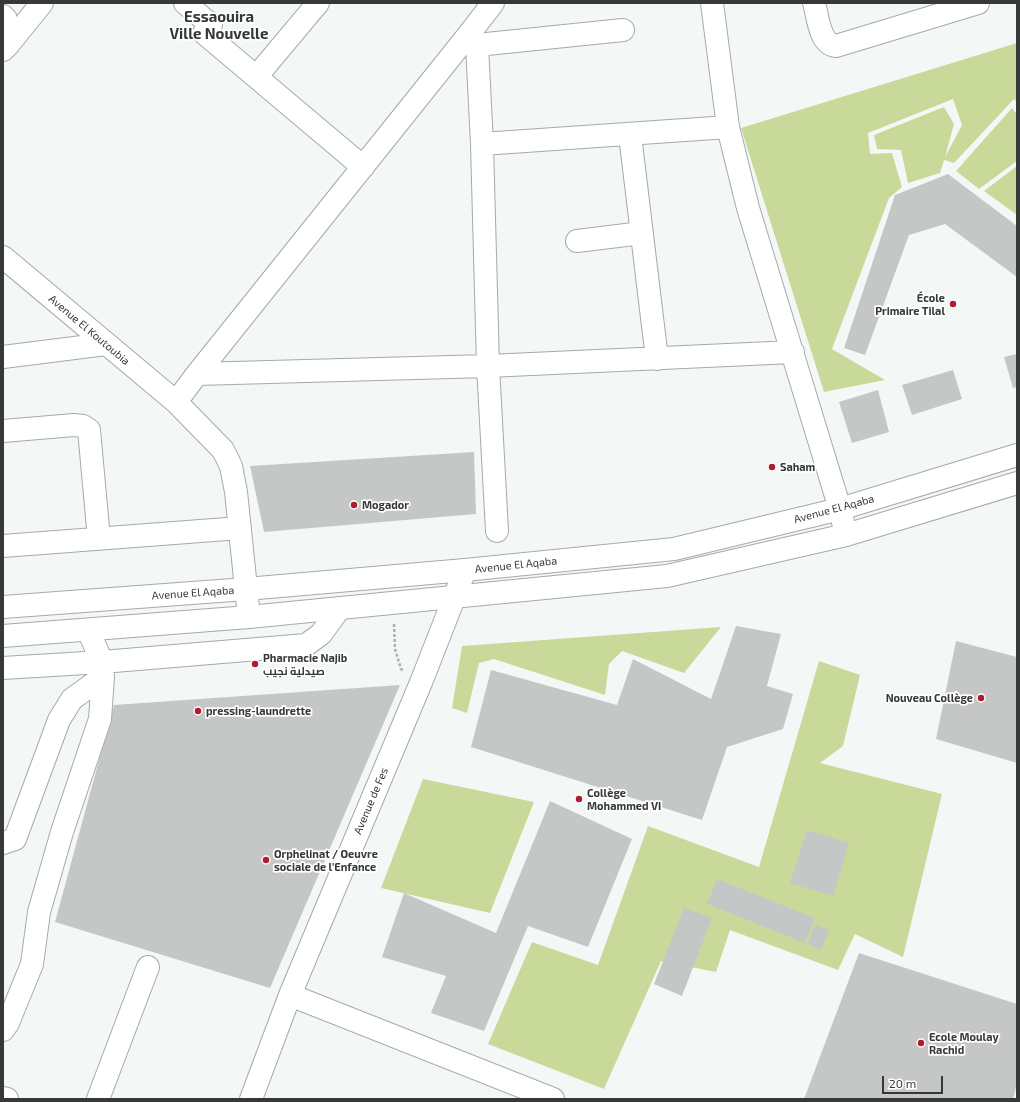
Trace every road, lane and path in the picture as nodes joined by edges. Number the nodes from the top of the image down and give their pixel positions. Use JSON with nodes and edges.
{"nodes":[{"id":1,"x":42,"y":3,"type":"edge"},
{"id":2,"x":185,"y":3,"type":"edge"},
{"id":3,"x":318,"y":3,"type":"edge"},
{"id":4,"x":493,"y":3,"type":"edge"},
{"id":5,"x":712,"y":3,"type":"edge"},
{"id":6,"x":814,"y":3,"type":"edge"},
{"id":7,"x":978,"y":3,"type":"edge"},
{"id":8,"x":3,"y":16,"type":"edge"},
{"id":9,"x":623,"y":30,"type":"dead end"},
{"id":10,"x":473,"y":40,"type":"junction"},
{"id":11,"x":6,"y":48,"type":"edge"},
{"id":12,"x":256,"y":77,"type":"junction"},
{"id":13,"x":728,"y":128,"type":"junction"},
{"id":14,"x":630,"y":135,"type":"junction"},
{"id":15,"x":482,"y":144,"type":"junction"},
{"id":16,"x":363,"y":167,"type":"junction"},
{"id":17,"x":642,"y":233,"type":"junction"},
{"id":18,"x":577,"y":241,"type":"dead end"},
{"id":19,"x":3,"y":257,"type":"edge"},
{"id":20,"x":106,"y":344,"type":"junction"},
{"id":21,"x":793,"y":352,"type":"junction"},
{"id":22,"x":3,"y":357,"type":"edge"},
{"id":23,"x":657,"y":359,"type":"junction"},
{"id":24,"x":488,"y":366,"type":"junction"},
{"id":25,"x":197,"y":374,"type":"junction"},
{"id":26,"x":176,"y":402,"type":"junction"},
{"id":27,"x":3,"y":431,"type":"edge"},
{"id":28,"x":1017,"y":455,"type":"edge"},
{"id":29,"x":1017,"y":483,"type":"edge"},
{"id":30,"x":840,"y":509,"type":"junction"},
{"id":31,"x":240,"y":528,"type":"junction"},
{"id":32,"x":497,"y":531,"type":"dead end"},
{"id":33,"x":846,"y":536,"type":"junction"},
{"id":34,"x":99,"y":539,"type":"junction"},
{"id":35,"x":3,"y":546,"type":"edge"},
{"id":36,"x":465,"y":570,"type":"junction"},
{"id":37,"x":246,"y":589,"type":"junction"},
{"id":38,"x":455,"y":597,"type":"junction"},
{"id":39,"x":393,"y":603,"type":"junction"},
{"id":40,"x":3,"y":607,"type":"edge"},
{"id":41,"x":340,"y":608,"type":"junction"},
{"id":42,"x":249,"y":617,"type":"junction"},
{"id":43,"x":88,"y":630,"type":"junction"},
{"id":44,"x":3,"y":636,"type":"edge"},
{"id":45,"x":3,"y":668,"type":"edge"},
{"id":46,"x":102,"y":670,"type":"junction"},
{"id":47,"x":422,"y":680,"type":"junction"},
{"id":48,"x":3,"y":843,"type":"edge"},
{"id":49,"x":148,"y":967,"type":"dead end"},
{"id":50,"x":290,"y":995,"type":"junction"},
{"id":51,"x":3,"y":1030,"type":"edge"},
{"id":52,"x":3,"y":1098,"type":"edge"},
{"id":53,"x":7,"y":1099,"type":"edge"},
{"id":54,"x":98,"y":1099,"type":"edge"},
{"id":55,"x":251,"y":1099,"type":"edge"},
{"id":56,"x":553,"y":1099,"type":"edge"}],
"edges":[{"from":1,"to":11,"type":"street"},
{"from":2,"to":12,"type":"street"},
{"from":3,"to":12,"type":"street"},
{"from":4,"to":10,"type":"street"},
{"from":5,"to":13,"type":"street"},
{"from":6,"to":7,"type":"street"},
{"from":8,"to":11,"type":"street"},
{"from":9,"to":10,"type":"street"},
{"from":10,"to":15,"type":"street"},
{"from":10,"to":16,"type":"street"},
{"from":12,"to":16,"type":"street"},
{"from":13,"to":14,"type":"street"},
{"from":13,"to":21,"type":"street"},
{"from":14,"to":15,"type":"street"},
{"from":14,"to":17,"type":"street"},
{"from":15,"to":24,"type":"street"},
{"from":16,"to":25,"type":"street"},
{"from":17,"to":18,"type":"street"},
{"from":17,"to":23,"type":"street"},
{"from":19,"to":20,"type":"street","name":"Avenue El Koutoubia"},
{"from":20,"to":22,"type":"street"},
{"from":20,"to":26,"type":"street","name":"Avenue El Koutoubia"},
{"from":21,"to":23,"type":"street"},
{"from":21,"to":30,"type":"street"},
{"from":23,"to":24,"type":"street"},
{"from":24,"to":25,"type":"street"},
{"from":24,"to":32,"type":"street"},
{"from":25,"to":26,"type":"street"},
{"from":26,"to":31,"type":"street","name":"Avenue El Koutoubia"},
{"from":27,"to":34,"type":"street"},
{"from":28,"to":30,"type":"street","name":"Avenue El Aqaba"},
{"from":29,"to":33,"type":"street"},
{"from":30,"to":33,"type":"street"},
{"from":30,"to":36,"type":"street","name":"Avenue El Aqaba"},
{"from":31,"to":34,"type":"street"},
{"from":31,"to":37,"type":"street","name":"Avenue El Koutoubia"},
{"from":33,"to":38,"type":"street"},
{"from":34,"to":35,"type":"street"},
{"from":36,"to":37,"type":"street","name":"Avenue El Aqaba"},
{"from":36,"to":38,"type":"street","name":"Avenue de Fes"},
{"from":37,"to":40,"type":"street","name":"Avenue El Aqaba"},
{"from":37,"to":42,"type":"street","name":"Avenue El Koutoubia"},
{"from":38,"to":39,"type":"street"},
{"from":38,"to":47,"type":"street","name":"Avenue de Fes"},
{"from":39,"to":41,"type":"street"},
{"from":39,"to":47,"type":"path"},
{"from":41,"to":42,"type":"street"},
{"from":41,"to":46,"type":"street"},
{"from":42,"to":43,"type":"street"},
{"from":43,"to":44,"type":"street"},
{"from":43,"to":46,"type":"street"},
{"from":45,"to":46,"type":"street"},
{"from":46,"to":48,"type":"street"},
{"from":46,"to":51,"type":"street"},
{"from":47,"to":50,"type":"street","name":"Avenue de Fes"},
{"from":49,"to":54,"type":"street"},
{"from":50,"to":55,"type":"street","name":"Avenue de Fes"},
{"from":50,"to":56,"type":"street"},
{"from":52,"to":53,"type":"street"}]}
